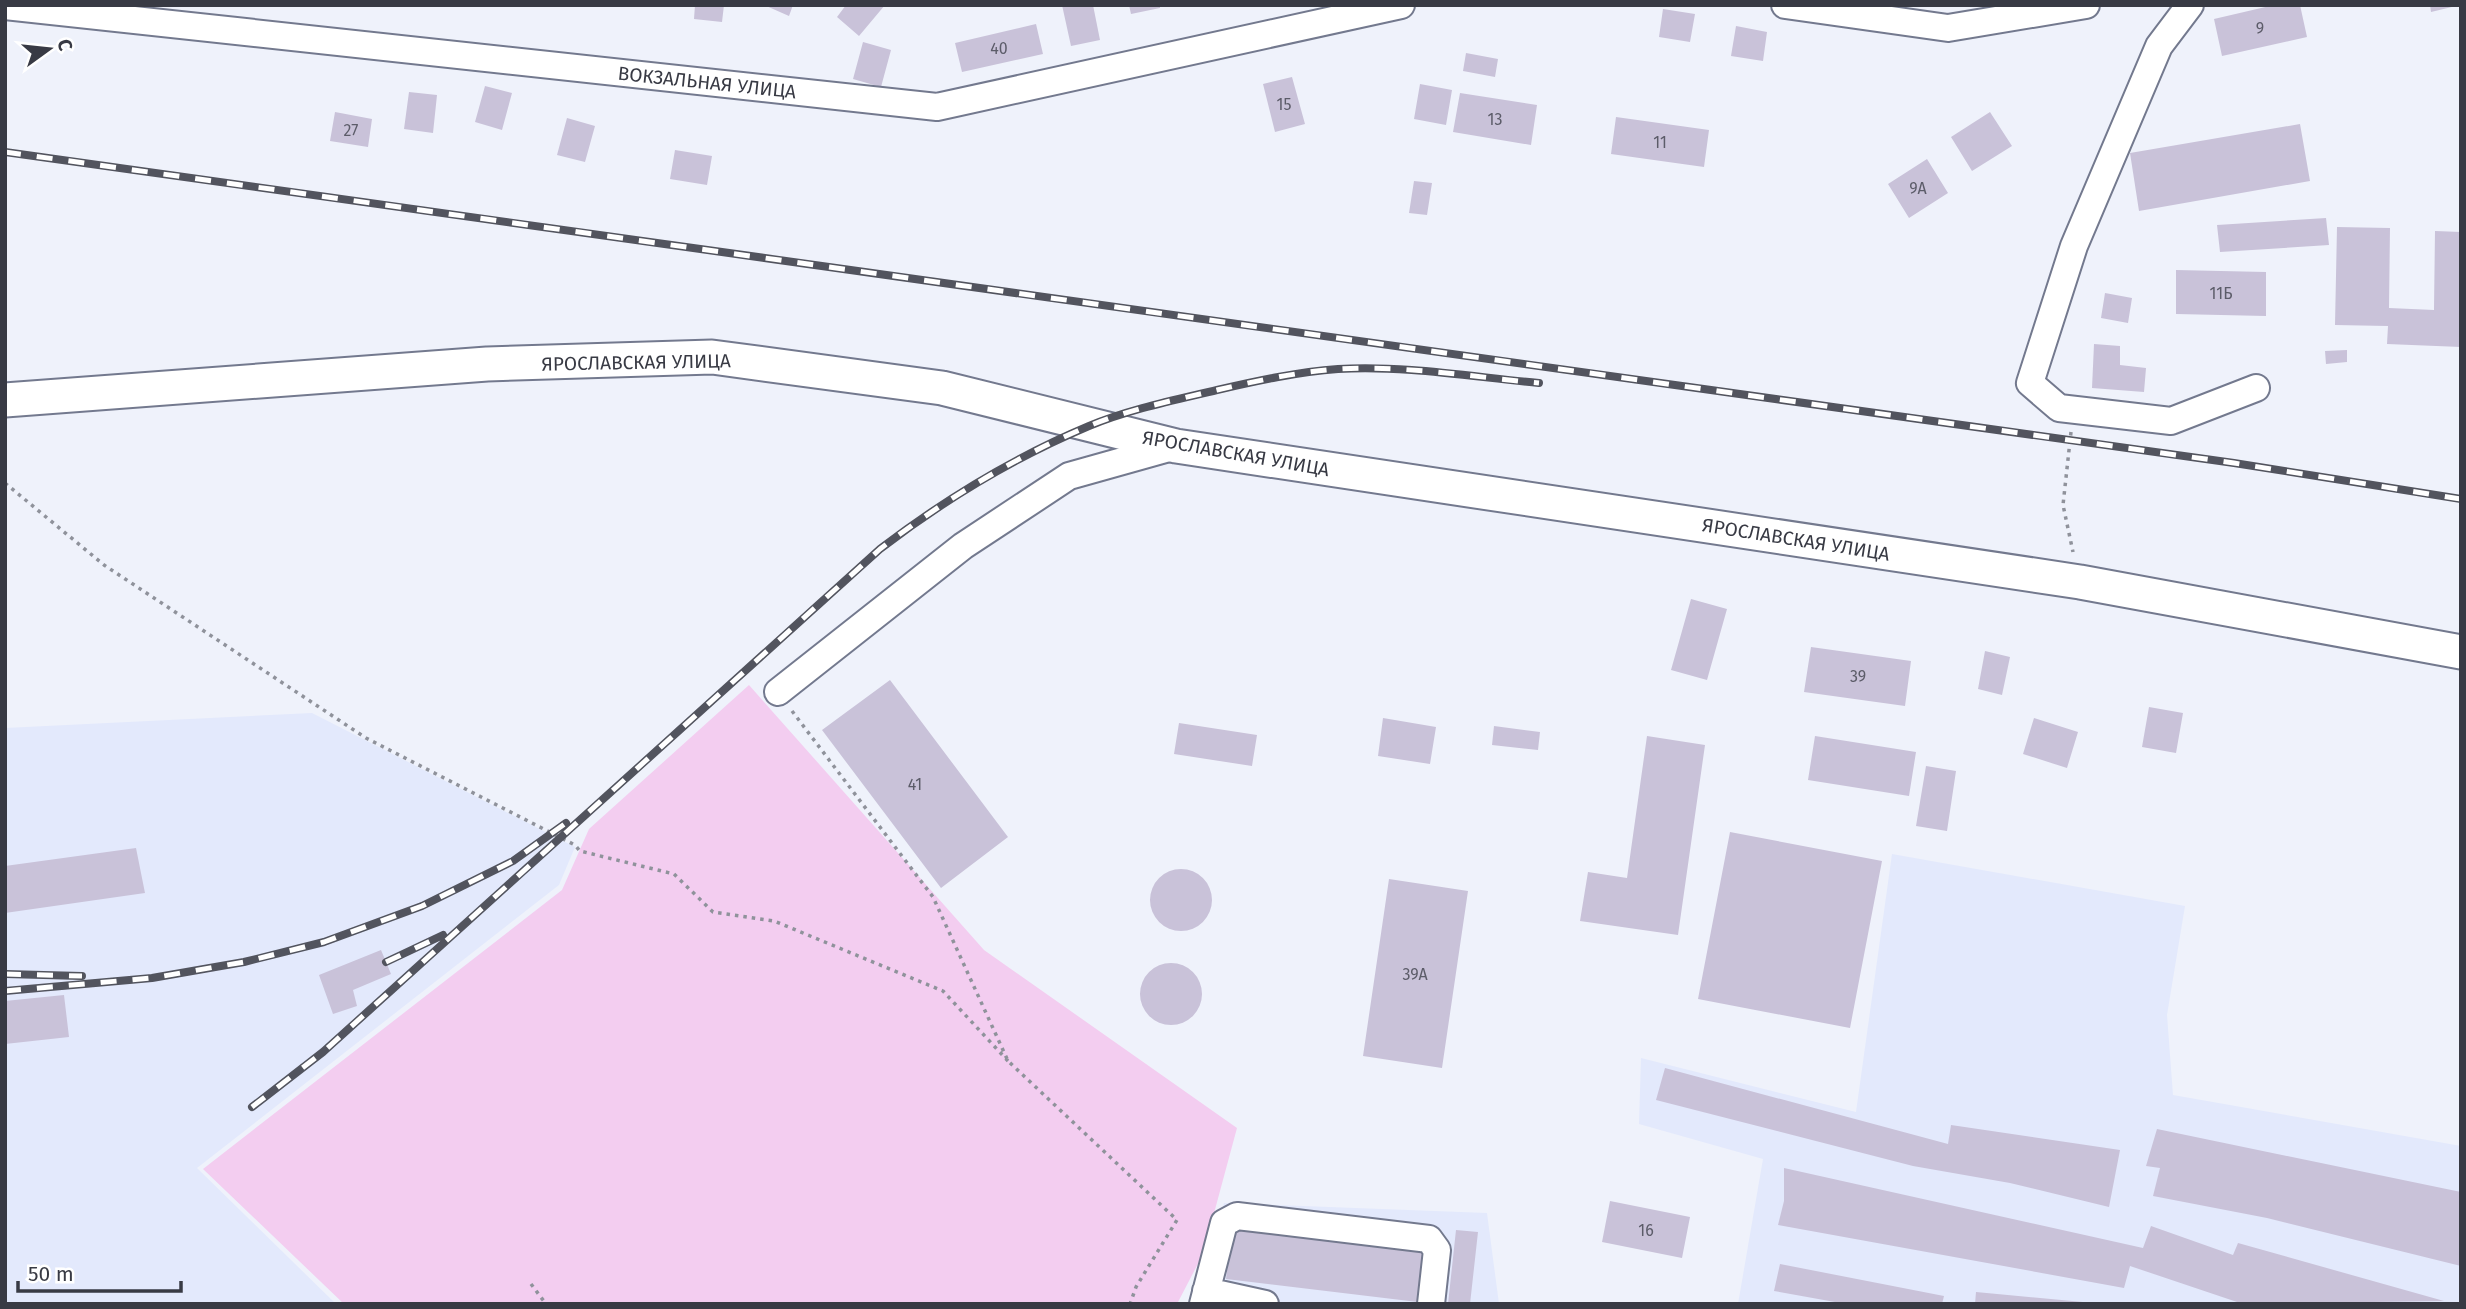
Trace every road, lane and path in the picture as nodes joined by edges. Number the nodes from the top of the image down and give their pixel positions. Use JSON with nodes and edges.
{"nodes":[{"id":1,"x":1401,"y":5,"type":"edge"},
{"id":2,"x":1785,"y":5,"type":"edge"},
{"id":3,"x":2086,"y":5,"type":"edge"},
{"id":4,"x":2190,"y":5,"type":"edge"},
{"id":5,"x":5,"y":6,"type":"edge"},
{"id":6,"x":159,"y":14,"type":"edge"},
{"id":7,"x":2256,"y":388,"type":"dead end"},
{"id":8,"x":5,"y":400,"type":"edge"},
{"id":9,"x":2072,"y":424,"type":"dead end"},
{"id":10,"x":1176,"y":446,"type":"junction"},
{"id":11,"x":5,"y":484,"type":"edge"},
{"id":12,"x":2080,"y":582,"type":"junction"},
{"id":13,"x":2461,"y":652,"type":"edge"},
{"id":14,"x":778,"y":692,"type":"joint"},
{"id":15,"x":1008,"y":1061,"type":"junction"},
{"id":16,"x":531,"y":1284,"type":"dead end"},
{"id":17,"x":1205,"y":1298,"type":"edge"},
{"id":18,"x":546,"y":1304,"type":"edge"},
{"id":19,"x":1130,"y":1304,"type":"edge"},
{"id":20,"x":1265,"y":1304,"type":"edge"},
{"id":21,"x":1431,"y":1304,"type":"edge"}],
"edges":[{"from":1,"to":6,"type":"street","name":"ВОКЗАЛЬНАЯ УЛИЦА"},
{"from":2,"to":3,"type":"street"},
{"from":4,"to":7,"type":"street"},
{"from":5,"to":6,"type":"street","name":"ВОКЗАЛЬНАЯ УЛИЦА"},
{"from":8,"to":10,"type":"main road","name":"ЯРОСЛАВСКАЯ УЛИЦА"},
{"from":9,"to":12,"type":"path"},
{"from":10,"to":12,"type":"main road","name":"ЯРОСЛАВСКАЯ УЛИЦА"},
{"from":10,"to":14,"type":"street"},
{"from":11,"to":15,"type":"path"},
{"from":12,"to":13,"type":"main road","name":"ЯРОСЛАВСКАЯ УЛИЦА"},
{"from":14,"to":15,"type":"path"},
{"from":15,"to":19,"type":"path"},
{"from":16,"to":18,"type":"path"},
{"from":17,"to":20,"type":"street"},
{"from":17,"to":21,"type":"street"}]}
